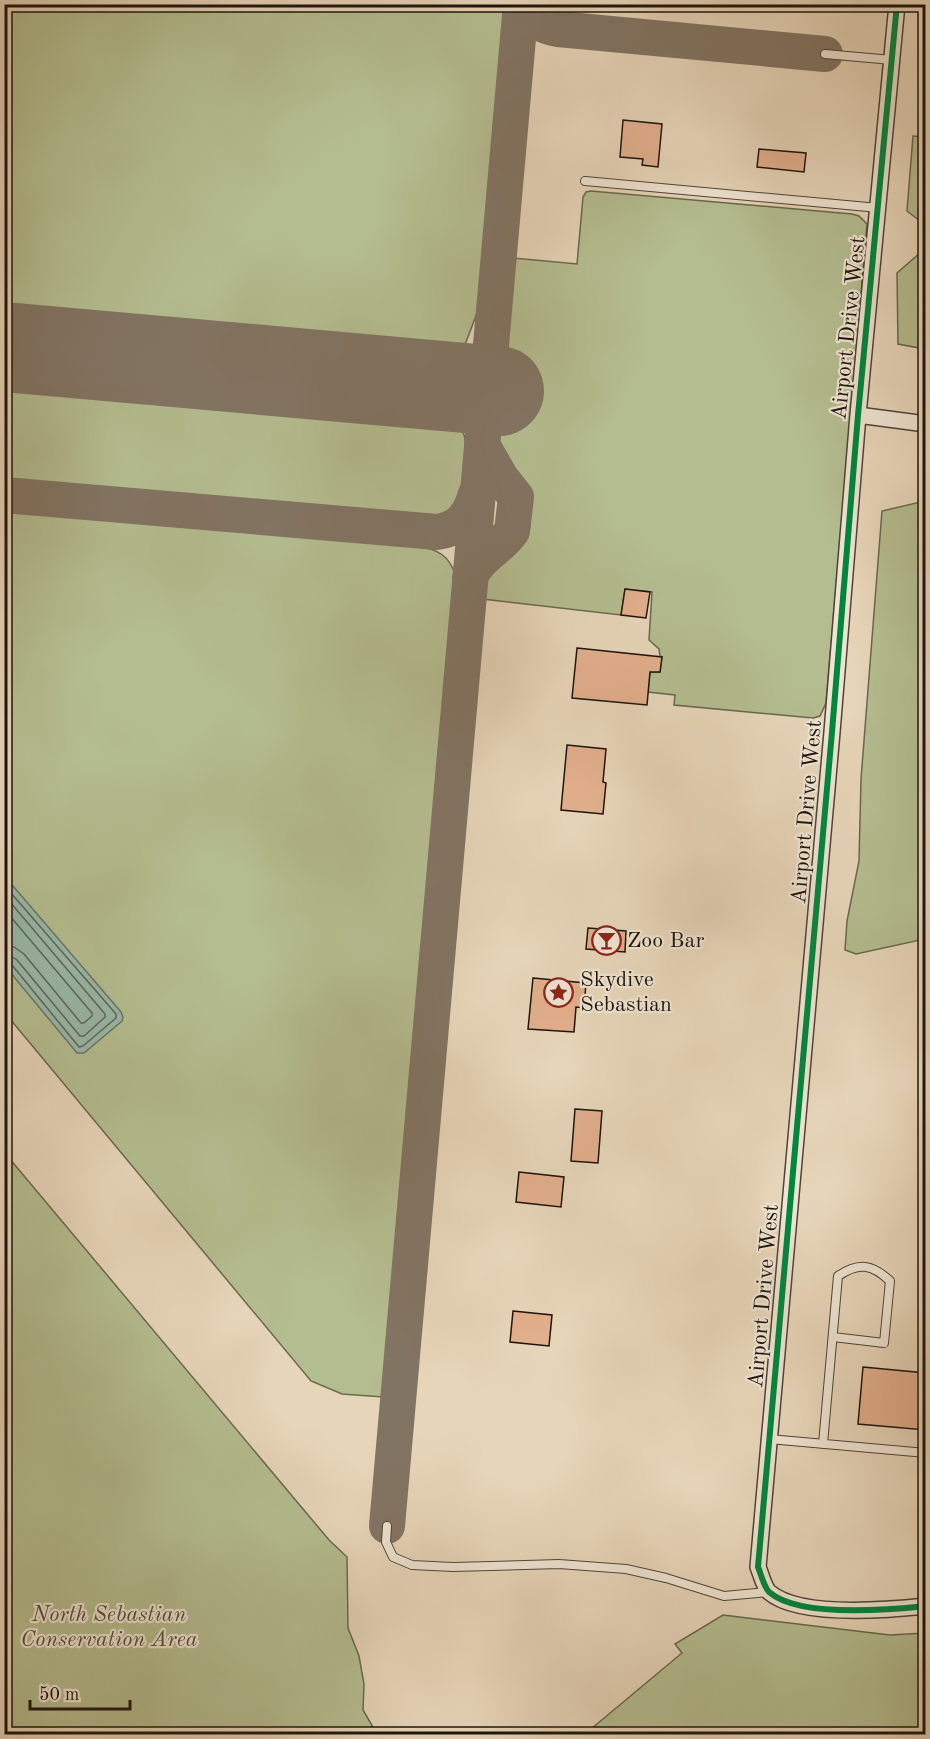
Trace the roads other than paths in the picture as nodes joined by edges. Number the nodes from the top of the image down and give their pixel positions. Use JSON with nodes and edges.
{"nodes":[{"id":1,"x":897,"y":4,"type":"edge"},
{"id":2,"x":825,"y":54,"type":"dead end"},
{"id":3,"x":892,"y":60,"type":"junction"},
{"id":4,"x":585,"y":182,"type":"dead end"},
{"id":5,"x":879,"y":208,"type":"junction"},
{"id":6,"x":858,"y":415,"type":"junction"},
{"id":7,"x":926,"y":424,"type":"edge"},
{"id":8,"x":833,"y":1337,"type":"junction"},
{"id":9,"x":769,"y":1439,"type":"junction"},
{"id":10,"x":823,"y":1444,"type":"junction"},
{"id":11,"x":926,"y":1453,"type":"edge"},
{"id":12,"x":387,"y":1526,"type":"dead end"},
{"id":13,"x":768,"y":1592,"type":"junction"},
{"id":14,"x":926,"y":1606,"type":"edge"}],
"edges":[{"from":1,"to":3,"type":"street","name":"Airport Drive West"},
{"from":2,"to":3,"type":"lane"},
{"from":3,"to":5,"type":"street","name":"Airport Drive West"},
{"from":4,"to":5,"type":"lane"},
{"from":5,"to":6,"type":"street","name":"Airport Drive West"},
{"from":6,"to":7,"type":"street"},
{"from":6,"to":9,"type":"street","name":"Airport Drive West"},
{"from":8,"to":8,"type":"lane"},
{"from":8,"to":10,"type":"lane"},
{"from":9,"to":10,"type":"lane"},
{"from":9,"to":13,"type":"street","name":"Airport Drive West"},
{"from":10,"to":11,"type":"lane"},
{"from":12,"to":13,"type":"lane"},
{"from":13,"to":14,"type":"street"}]}
